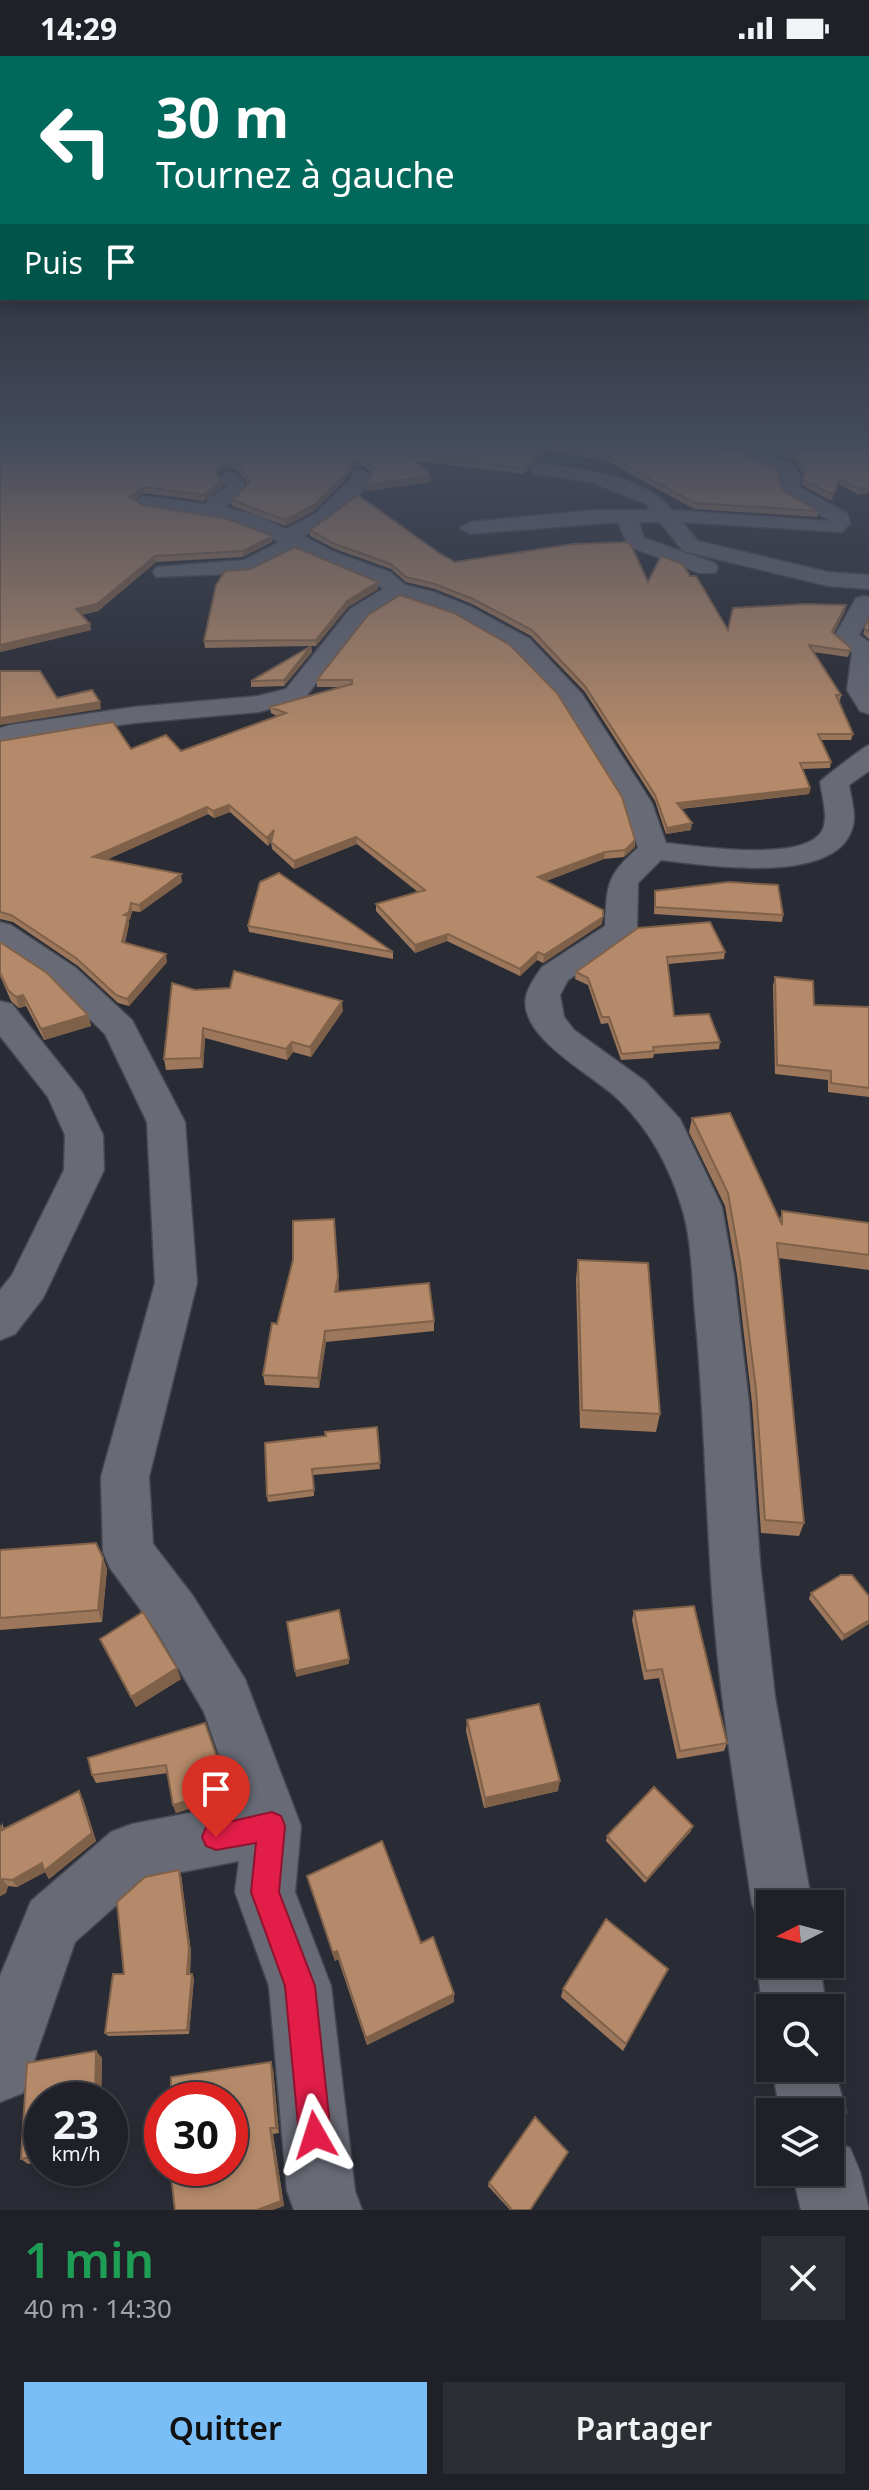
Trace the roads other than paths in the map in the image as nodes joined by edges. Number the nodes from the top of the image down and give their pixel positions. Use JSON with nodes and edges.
{"nodes":[{"id":1,"x":283,"y":545,"type":"edge"},
{"id":2,"x":305,"y":545,"type":"edge"},
{"id":3,"x":645,"y":545,"type":"edge"},
{"id":4,"x":690,"y":545,"type":"edge"},
{"id":5,"x":814,"y":545,"type":"edge"},
{"id":6,"x":164,"y":572,"type":"dead end"},
{"id":7,"x":778,"y":579,"type":"junction"},
{"id":8,"x":397,"y":590,"type":"junction"},
{"id":9,"x":867,"y":597,"type":"edge"},
{"id":10,"x":869,"y":706,"type":"edge"},
{"id":11,"x":0,"y":738,"type":"edge"},
{"id":12,"x":869,"y":753,"type":"edge"},
{"id":13,"x":654,"y":850,"type":"junction"},
{"id":14,"x":0,"y":932,"type":"edge"},
{"id":15,"x":0,"y":1012,"type":"edge"},
{"id":16,"x":0,"y":1322,"type":"edge"},
{"id":17,"x":272,"y":1826,"type":"junction"},
{"id":18,"x":780,"y":1890,"type":"edge"},
{"id":19,"x":0,"y":2070,"type":"edge"},
{"id":20,"x":829,"y":2186,"type":"edge"},
{"id":21,"x":328,"y":2210,"type":"edge"},
{"id":22,"x":835,"y":2210,"type":"edge"}],
"edges":[{"from":1,"to":6,"type":"street"},
{"from":2,"to":8,"type":"street"},
{"from":3,"to":7,"type":"street"},
{"from":4,"to":7,"type":"street"},
{"from":5,"to":7,"type":"street"},
{"from":7,"to":9,"type":"street"},
{"from":8,"to":11,"type":"street"},
{"from":8,"to":13,"type":"street"},
{"from":9,"to":10,"type":"street"},
{"from":12,"to":13,"type":"street"},
{"from":13,"to":18,"type":"street"},
{"from":14,"to":17,"type":"street"},
{"from":15,"to":16,"type":"street"},
{"from":17,"to":19,"type":"street"},
{"from":17,"to":21,"type":"street"},
{"from":20,"to":22,"type":"street"}]}
